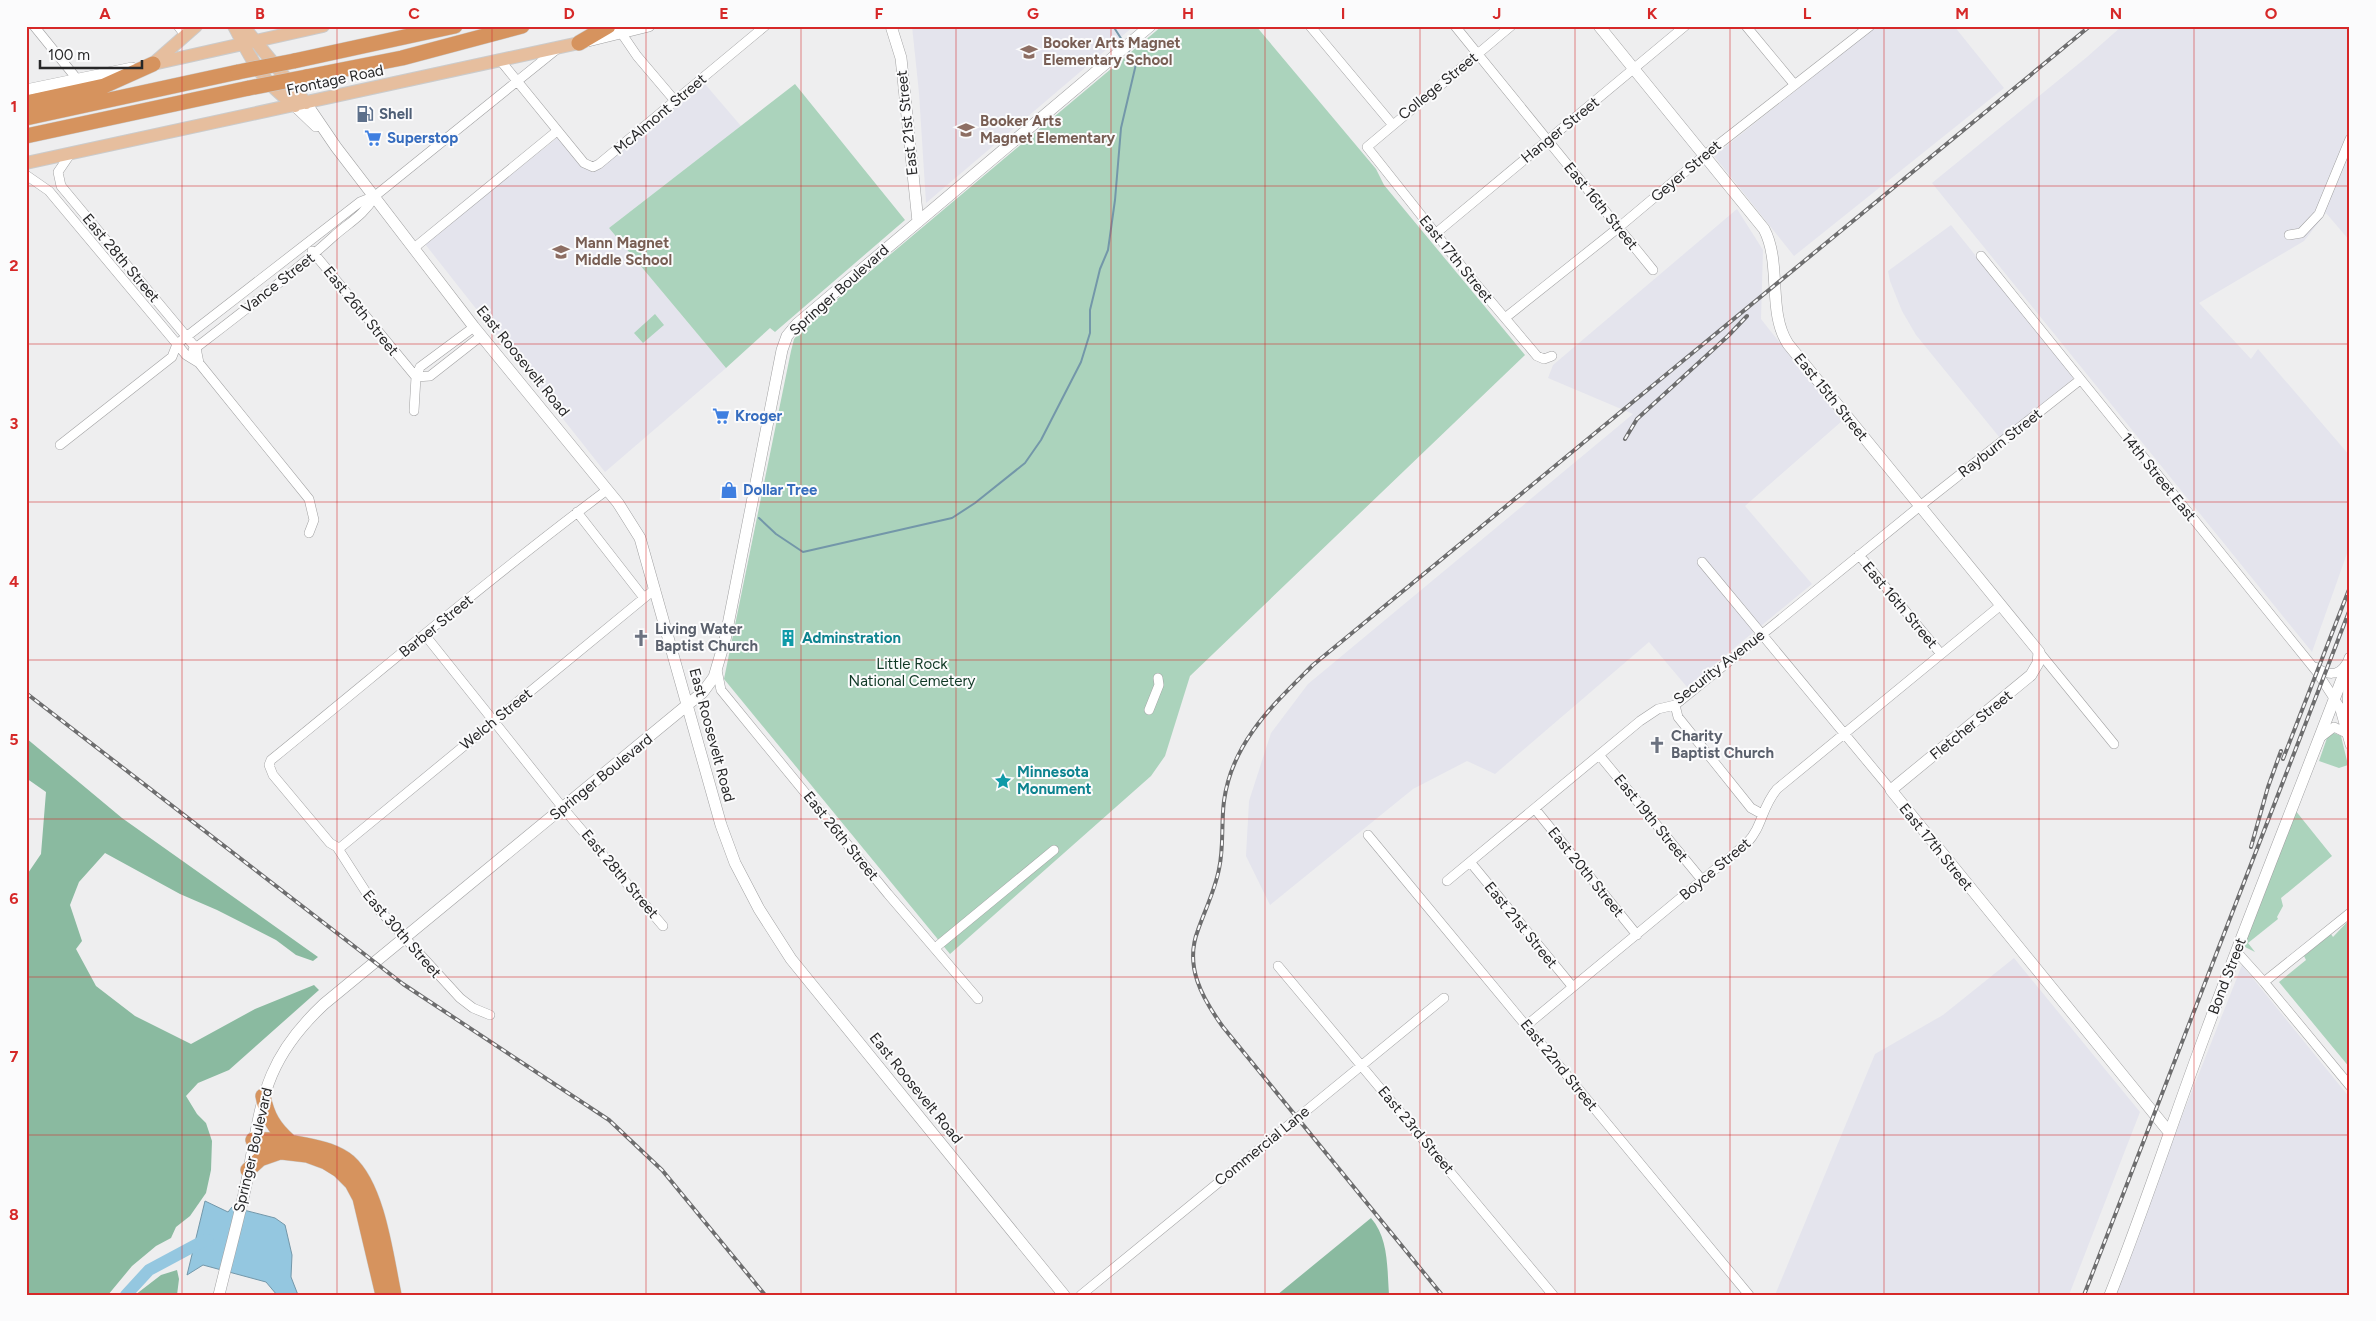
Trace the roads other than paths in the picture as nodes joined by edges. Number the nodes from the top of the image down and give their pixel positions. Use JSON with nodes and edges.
{"nodes":[{"id":1,"x":34,"y":26,"type":"edge"},
{"id":2,"x":196,"y":26,"type":"edge"},
{"id":3,"x":234,"y":26,"type":"edge"},
{"id":4,"x":242,"y":26,"type":"edge"},
{"id":5,"x":323,"y":26,"type":"edge"},
{"id":6,"x":454,"y":26,"type":"edge"},
{"id":7,"x":522,"y":26,"type":"edge"},
{"id":8,"x":608,"y":26,"type":"edge"},
{"id":9,"x":649,"y":26,"type":"edge"},
{"id":10,"x":765,"y":26,"type":"edge"},
{"id":11,"x":891,"y":26,"type":"edge"},
{"id":12,"x":1150,"y":26,"type":"edge"},
{"id":13,"x":1324,"y":26,"type":"edge"},
{"id":14,"x":1455,"y":26,"type":"edge"},
{"id":15,"x":1511,"y":26,"type":"edge"},
{"id":16,"x":1599,"y":26,"type":"edge"},
{"id":17,"x":1685,"y":26,"type":"edge"},
{"id":18,"x":1746,"y":26,"type":"edge"},
{"id":19,"x":1870,"y":26,"type":"edge"},
{"id":20,"x":755,"y":29,"type":"edge"},
{"id":21,"x":1313,"y":30,"type":"edge"},
{"id":22,"x":182,"y":31,"type":"edge"},
{"id":23,"x":622,"y":34,"type":"junction"},
{"id":24,"x":256,"y":41,"type":"junction"},
{"id":25,"x":579,"y":43,"type":"junction"},
{"id":26,"x":243,"y":45,"type":"junction"},
{"id":27,"x":559,"y":48,"type":"junction"},
{"id":28,"x":1478,"y":54,"type":"junction"},
{"id":29,"x":500,"y":60,"type":"junction"},
{"id":30,"x":153,"y":64,"type":"junction"},
{"id":31,"x":1634,"y":70,"type":"junction"},
{"id":32,"x":77,"y":79,"type":"junction"},
{"id":33,"x":518,"y":82,"type":"junction"},
{"id":34,"x":1794,"y":84,"type":"junction"},
{"id":35,"x":26,"y":90,"type":"edge"},
{"id":36,"x":676,"y":102,"type":"junction"},
{"id":37,"x":26,"y":103,"type":"edge"},
{"id":38,"x":301,"y":105,"type":"junction"},
{"id":39,"x":26,"y":118,"type":"edge"},
{"id":40,"x":1392,"y":124,"type":"junction"},
{"id":41,"x":556,"y":129,"type":"junction"},
{"id":42,"x":26,"y":136,"type":"edge"},
{"id":43,"x":2350,"y":139,"type":"edge"},
{"id":44,"x":1548,"y":140,"type":"junction"},
{"id":45,"x":1366,"y":147,"type":"joint"},
{"id":46,"x":72,"y":152,"type":"junction"},
{"id":47,"x":1705,"y":155,"type":"junction"},
{"id":48,"x":26,"y":163,"type":"edge"},
{"id":49,"x":26,"y":174,"type":"edge"},
{"id":50,"x":375,"y":196,"type":"junction"},
{"id":51,"x":918,"y":222,"type":"junction"},
{"id":52,"x":1618,"y":228,"type":"junction"},
{"id":53,"x":1435,"y":234,"type":"junction"},
{"id":54,"x":2289,"y":235,"type":"dead end"},
{"id":55,"x":307,"y":245,"type":"junction"},
{"id":56,"x":414,"y":248,"type":"junction"},
{"id":57,"x":315,"y":255,"type":"junction"},
{"id":58,"x":1981,"y":256,"type":"dead end"},
{"id":59,"x":1653,"y":270,"type":"dead end"},
{"id":60,"x":1504,"y":318,"type":"junction"},
{"id":61,"x":478,"y":332,"type":"junction"},
{"id":62,"x":187,"y":337,"type":"junction"},
{"id":63,"x":177,"y":344,"type":"junction"},
{"id":64,"x":196,"y":348,"type":"junction"},
{"id":65,"x":186,"y":355,"type":"junction"},
{"id":66,"x":1552,"y":356,"type":"dead end"},
{"id":67,"x":172,"y":357,"type":"junction"},
{"id":68,"x":200,"y":363,"type":"junction"},
{"id":69,"x":416,"y":377,"type":"junction"},
{"id":70,"x":2080,"y":380,"type":"junction"},
{"id":71,"x":414,"y":411,"type":"dead end"},
{"id":72,"x":60,"y":444,"type":"dead end"},
{"id":73,"x":607,"y":490,"type":"junction"},
{"id":74,"x":1920,"y":506,"type":"junction"},
{"id":75,"x":577,"y":512,"type":"junction"},
{"id":76,"x":309,"y":533,"type":"dead end"},
{"id":77,"x":1859,"y":555,"type":"junction"},
{"id":78,"x":1702,"y":562,"type":"dead end"},
{"id":79,"x":655,"y":589,"type":"junction"},
{"id":80,"x":644,"y":598,"type":"junction"},
{"id":81,"x":2001,"y":605,"type":"junction"},
{"id":82,"x":425,"y":635,"type":"junction"},
{"id":83,"x":1761,"y":635,"type":"junction"},
{"id":84,"x":2039,"y":652,"type":"junction"},
{"id":85,"x":1941,"y":654,"type":"junction"},
{"id":86,"x":2350,"y":658,"type":"edge"},
{"id":87,"x":2308,"y":660,"type":"junction"},
{"id":88,"x":2350,"y":664,"type":"edge"},
{"id":89,"x":717,"y":668,"type":"junction"},
{"id":90,"x":1158,"y":678,"type":"dead end"},
{"id":91,"x":2334,"y":699,"type":"junction"},
{"id":92,"x":1675,"y":705,"type":"junction"},
{"id":93,"x":688,"y":706,"type":"junction"},
{"id":94,"x":1150,"y":710,"type":"dead end"},
{"id":95,"x":493,"y":720,"type":"junction"},
{"id":96,"x":2348,"y":734,"type":"junction"},
{"id":97,"x":1843,"y":735,"type":"junction"},
{"id":98,"x":2319,"y":738,"type":"junction"},
{"id":99,"x":2114,"y":744,"type":"dead end"},
{"id":100,"x":2350,"y":745,"type":"edge"},
{"id":101,"x":1600,"y":756,"type":"junction"},
{"id":102,"x":269,"y":765,"type":"joint"},
{"id":103,"x":1891,"y":790,"type":"junction"},
{"id":104,"x":563,"y":808,"type":"junction"},
{"id":105,"x":1536,"y":809,"type":"junction"},
{"id":106,"x":1762,"y":814,"type":"junction"},
{"id":107,"x":1368,"y":835,"type":"dead end"},
{"id":108,"x":337,"y":847,"type":"junction"},
{"id":109,"x":1054,"y":850,"type":"dead end"},
{"id":110,"x":1471,"y":863,"type":"junction"},
{"id":111,"x":1702,"y":880,"type":"junction"},
{"id":112,"x":1447,"y":881,"type":"dead end"},
{"id":113,"x":2350,"y":913,"type":"edge"},
{"id":114,"x":663,"y":926,"type":"dead end"},
{"id":115,"x":1637,"y":935,"type":"junction"},
{"id":116,"x":405,"y":937,"type":"junction"},
{"id":117,"x":935,"y":948,"type":"junction"},
{"id":118,"x":2236,"y":952,"type":"junction"},
{"id":119,"x":1278,"y":966,"type":"dead end"},
{"id":120,"x":2264,"y":982,"type":"junction"},
{"id":121,"x":1572,"y":986,"type":"junction"},
{"id":122,"x":1444,"y":998,"type":"dead end"},
{"id":123,"x":978,"y":999,"type":"dead end"},
{"id":124,"x":490,"y":1015,"type":"dead end"},
{"id":125,"x":1527,"y":1025,"type":"junction"},
{"id":126,"x":1361,"y":1064,"type":"junction"},
{"id":127,"x":2350,"y":1086,"type":"edge"},
{"id":128,"x":263,"y":1096,"type":"junction"},
{"id":129,"x":2170,"y":1132,"type":"junction"},
{"id":130,"x":253,"y":1140,"type":"junction"},
{"id":131,"x":285,"y":1146,"type":"junction"},
{"id":132,"x":344,"y":1166,"type":"junction"},
{"id":133,"x":248,"y":1176,"type":"junction"},
{"id":134,"x":219,"y":1295,"type":"edge"},
{"id":135,"x":383,"y":1295,"type":"edge"},
{"id":136,"x":394,"y":1295,"type":"edge"},
{"id":137,"x":1064,"y":1295,"type":"edge"},
{"id":138,"x":1081,"y":1295,"type":"edge"},
{"id":139,"x":1553,"y":1295,"type":"edge"},
{"id":140,"x":1749,"y":1295,"type":"edge"},
{"id":141,"x":2110,"y":1295,"type":"edge"}],
"edges":[{"from":1,"to":32,"type":"street"},
{"from":2,"to":22,"type":"main road"},
{"from":3,"to":26,"type":"main road","name":"East Roosevelt Road"},
{"from":4,"to":24,"type":"main road","name":"East Roosevelt Road"},
{"from":5,"to":24,"type":"main road"},
{"from":6,"to":39,"type":"highway","bridge":true},
{"from":7,"to":42,"type":"highway","bridge":true},
{"from":8,"to":25,"type":"highway"},
{"from":9,"to":23,"type":"main road","name":"Frontage Road"},
{"from":10,"to":20,"type":"street","name":"McAlmont Street"},
{"from":11,"to":51,"type":"main road","name":"East 21st Street"},
{"from":12,"to":51,"type":"main road"},
{"from":13,"to":21,"type":"street"},
{"from":14,"to":28,"type":"street","name":"East 16th Street"},
{"from":15,"to":28,"type":"street","name":"College Street"},
{"from":16,"to":31,"type":"main road","name":"East 15th Street"},
{"from":17,"to":31,"type":"street","name":"Hanger Street"},
{"from":18,"to":34,"type":"street"},
{"from":19,"to":34,"type":"street","name":"Geyer Street"},
{"from":20,"to":36,"type":"street","name":"McAlmont Street"},
{"from":21,"to":40,"type":"street"},
{"from":22,"to":30,"type":"main road"},
{"from":23,"to":25,"type":"main road","name":"Frontage Road"},
{"from":23,"to":36,"type":"street"},
{"from":24,"to":26,"type":"main road"},
{"from":24,"to":38,"type":"main road","name":"East Roosevelt Road"},
{"from":25,"to":27,"type":"main road","name":"Frontage Road"},
{"from":26,"to":30,"type":"main road"},
{"from":26,"to":38,"type":"main road","name":"East Roosevelt Road"},
{"from":27,"to":29,"type":"main road","name":"Frontage Road"},
{"from":27,"to":33,"type":"street","name":"Vance Street"},
{"from":28,"to":40,"type":"street","name":"College Street"},
{"from":28,"to":44,"type":"street","name":"East 16th Street"},
{"from":29,"to":33,"type":"street"},
{"from":29,"to":38,"type":"main road","name":"Frontage Road"},
{"from":30,"to":32,"type":"main road"},
{"from":30,"to":37,"type":"highway"},
{"from":31,"to":44,"type":"street","name":"Hanger Street"},
{"from":31,"to":47,"type":"main road","name":"East 15th Street"},
{"from":32,"to":35,"type":"main road"},
{"from":33,"to":41,"type":"street"},
{"from":33,"to":50,"type":"street","name":"Vance Street"},
{"from":34,"to":47,"type":"street","name":"Geyer Street"},
{"from":36,"to":41,"type":"street","name":"McAlmont Street"},
{"from":38,"to":46,"type":"main road","name":"Frontage Road"},
{"from":38,"to":50,"type":"main road","name":"East Roosevelt Road"},
{"from":40,"to":45,"type":"street","name":"College Street"},
{"from":41,"to":56,"type":"street"},
{"from":43,"to":54,"type":"street"},
{"from":44,"to":52,"type":"street","name":"East 16th Street"},
{"from":44,"to":53,"type":"street","name":"Hanger Street"},
{"from":45,"to":53,"type":"street","name":"East 17th Street"},
{"from":46,"to":48,"type":"main road","name":"Frontage Road"},
{"from":46,"to":62,"type":"street","name":"East 28th Street"},
{"from":47,"to":52,"type":"street","name":"Geyer Street"},
{"from":47,"to":74,"type":"main road","name":"East 15th Street"},
{"from":49,"to":63,"type":"street","name":"East 28th Street"},
{"from":50,"to":55,"type":"street","name":"Vance Street"},
{"from":50,"to":56,"type":"main road","name":"East Roosevelt Road"},
{"from":50,"to":57,"type":"street","name":"Vance Street"},
{"from":51,"to":89,"type":"main road","name":"Springer Boulevard"},
{"from":52,"to":59,"type":"street","name":"East 16th Street"},
{"from":52,"to":60,"type":"street","name":"Geyer Street"},
{"from":53,"to":60,"type":"street","name":"East 17th Street"},
{"from":55,"to":57,"type":"street","name":"East 26th Street"},
{"from":55,"to":62,"type":"street","name":"Vance Street"},
{"from":56,"to":61,"type":"main road","name":"East Roosevelt Road"},
{"from":57,"to":64,"type":"street","name":"Vance Street"},
{"from":57,"to":69,"type":"street","name":"East 26th Street"},
{"from":58,"to":70,"type":"street","name":"14th Street East"},
{"from":60,"to":66,"type":"street","name":"East 17th Street"},
{"from":61,"to":69,"type":"street"},
{"from":61,"to":73,"type":"main road","name":"East Roosevelt Road"},
{"from":62,"to":63,"type":"street","name":"Vance Street"},
{"from":62,"to":64,"type":"street","name":"East 28th Street"},
{"from":63,"to":65,"type":"street","name":"East 28th Street"},
{"from":63,"to":67,"type":"street"},
{"from":64,"to":65,"type":"street","name":"Vance Street"},
{"from":64,"to":68,"type":"street","name":"East 28th Street"},
{"from":65,"to":67,"type":"street","name":"Vance Street"},
{"from":65,"to":68,"type":"street","name":"East 28th Street"},
{"from":67,"to":72,"type":"street","name":"Vance Street"},
{"from":68,"to":76,"type":"street","name":"East 28th Street"},
{"from":69,"to":71,"type":"street"},
{"from":70,"to":74,"type":"street","name":"Rayburn Street"},
{"from":70,"to":87,"type":"street","name":"14th Street East"},
{"from":73,"to":75,"type":"street","name":"Barber Street"},
{"from":73,"to":79,"type":"main road","name":"East Roosevelt Road"},
{"from":74,"to":77,"type":"street","name":"Security Avenue"},
{"from":74,"to":81,"type":"main road","name":"East 15th Street"},
{"from":75,"to":80,"type":"street"},
{"from":75,"to":82,"type":"street","name":"Barber Street"},
{"from":77,"to":83,"type":"street","name":"Security Avenue"},
{"from":77,"to":85,"type":"street","name":"East 16th Street"},
{"from":78,"to":83,"type":"street","name":"East 17th Street"},
{"from":79,"to":80,"type":"street","name":"Welch Street"},
{"from":79,"to":93,"type":"main road","name":"East Roosevelt Road"},
{"from":80,"to":95,"type":"street","name":"Welch Street"},
{"from":81,"to":84,"type":"main road","name":"East 15th Street"},
{"from":81,"to":85,"type":"street","name":"Boyce Street"},
{"from":82,"to":95,"type":"street","name":"East 28th Street"},
{"from":82,"to":102,"type":"street","name":"Barber Street"},
{"from":83,"to":92,"type":"street","name":"Security Avenue"},
{"from":83,"to":97,"type":"street","name":"East 17th Street"},
{"from":84,"to":99,"type":"street","name":"East 15th Street"},
{"from":84,"to":103,"type":"main road","name":"Fletcher Street"},
{"from":85,"to":97,"type":"street","name":"Boyce Street"},
{"from":86,"to":87,"type":"street"},
{"from":86,"to":91,"type":"main road","name":"Bond Street"},
{"from":87,"to":91,"type":"street","name":"14th Street East"},
{"from":88,"to":96,"type":"street"},
{"from":89,"to":93,"type":"main road","name":"Springer Boulevard"},
{"from":89,"to":117,"type":"street","name":"East 26th Street"},
{"from":90,"to":94,"type":"street"},
{"from":91,"to":96,"type":"street","name":"14th Street East"},
{"from":91,"to":98,"type":"main road","name":"Bond Street"},
{"from":92,"to":101,"type":"street","name":"Security Avenue"},
{"from":92,"to":106,"type":"street"},
{"from":93,"to":104,"type":"main road","name":"Springer Boulevard"},
{"from":93,"to":137,"type":"main road","name":"East Roosevelt Road"},
{"from":95,"to":104,"type":"street","name":"East 28th Street"},
{"from":95,"to":108,"type":"street","name":"Welch Street"},
{"from":96,"to":98,"type":"street"},
{"from":96,"to":100,"type":"street"},
{"from":97,"to":103,"type":"street","name":"East 17th Street"},
{"from":97,"to":106,"type":"street","name":"Boyce Street"},
{"from":98,"to":118,"type":"main road","name":"Bond Street"},
{"from":101,"to":105,"type":"street","name":"Security Avenue"},
{"from":101,"to":111,"type":"street","name":"East 19th Street"},
{"from":102,"to":108,"type":"street","name":"East 30th Street"},
{"from":103,"to":129,"type":"main road","name":"East 17th Street"},
{"from":104,"to":114,"type":"street","name":"East 28th Street"},
{"from":104,"to":116,"type":"main road","name":"Springer Boulevard"},
{"from":105,"to":110,"type":"street","name":"Security Avenue"},
{"from":105,"to":115,"type":"street","name":"East 20th Street"},
{"from":106,"to":111,"type":"street","name":"Boyce Street"},
{"from":107,"to":125,"type":"street","name":"East 22nd Street"},
{"from":108,"to":116,"type":"street","name":"East 30th Street"},
{"from":109,"to":117,"type":"street"},
{"from":110,"to":112,"type":"street","name":"Security Avenue"},
{"from":110,"to":121,"type":"street","name":"East 21st Street"},
{"from":111,"to":115,"type":"street","name":"Boyce Street"},
{"from":113,"to":120,"type":"street"},
{"from":115,"to":121,"type":"street","name":"Boyce Street"},
{"from":116,"to":124,"type":"street","name":"East 30th Street"},
{"from":116,"to":128,"type":"main road","name":"Springer Boulevard"},
{"from":117,"to":123,"type":"street","name":"East 26th Street"},
{"from":118,"to":120,"type":"street"},
{"from":118,"to":129,"type":"main road","name":"Bond Street"},
{"from":119,"to":126,"type":"street","name":"East 23rd Street"},
{"from":120,"to":127,"type":"street"},
{"from":121,"to":125,"type":"street","name":"Boyce Street"},
{"from":122,"to":126,"type":"street","name":"Commercial Lane"},
{"from":125,"to":140,"type":"street","name":"East 22nd Street"},
{"from":126,"to":138,"type":"street","name":"Commercial Lane"},
{"from":126,"to":139,"type":"street","name":"East 23rd Street"},
{"from":128,"to":130,"type":"main road","name":"Springer Boulevard"},
{"from":128,"to":131,"type":"highway"},
{"from":129,"to":141,"type":"main road","name":"Bond Street"},
{"from":130,"to":131,"type":"highway"},
{"from":130,"to":133,"type":"main road","name":"Springer Boulevard"},
{"from":131,"to":132,"type":"highway"},
{"from":131,"to":133,"type":"highway"},
{"from":132,"to":135,"type":"highway"},
{"from":132,"to":136,"type":"highway"},
{"from":133,"to":134,"type":"main road","name":"Springer Boulevard"}]}
